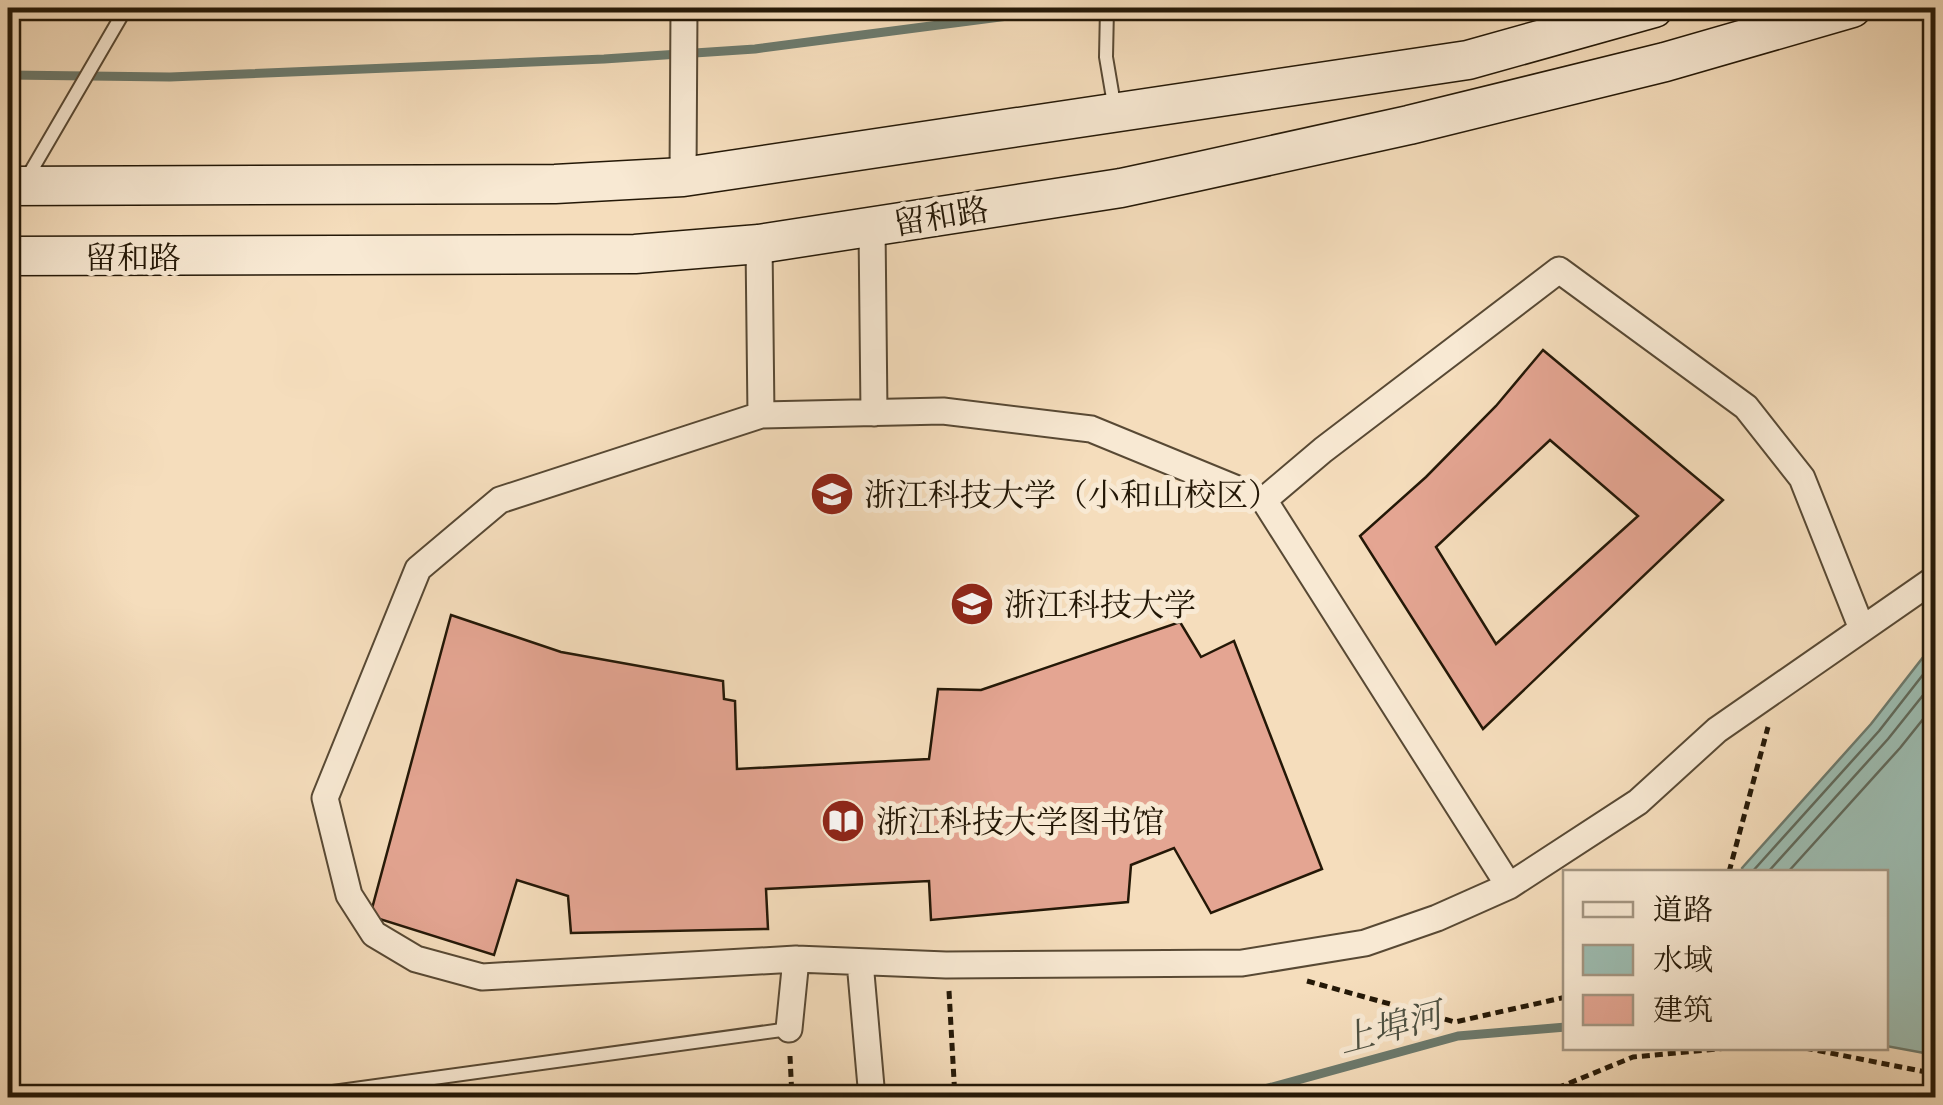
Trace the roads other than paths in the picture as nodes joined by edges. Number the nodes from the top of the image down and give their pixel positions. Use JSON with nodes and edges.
{"nodes":[{"id":1,"x":126,"y":8,"type":"edge"},
{"id":2,"x":684,"y":8,"type":"edge"},
{"id":3,"x":1107,"y":8,"type":"edge"},
{"id":4,"x":1852,"y":8,"type":"edge"},
{"id":5,"x":1634,"y":11,"type":"edge"},
{"id":6,"x":1116,"y":112,"type":"junction"},
{"id":7,"x":683,"y":176,"type":"junction"},
{"id":8,"x":15,"y":186,"type":"edge"},
{"id":9,"x":872,"y":227,"type":"junction"},
{"id":10,"x":759,"y":244,"type":"junction"},
{"id":11,"x":8,"y":256,"type":"edge"},
{"id":12,"x":874,"y":413,"type":"junction"},
{"id":13,"x":761,"y":415,"type":"junction"},
{"id":14,"x":1264,"y":500,"type":"junction"},
{"id":15,"x":1936,"y":578,"type":"edge"},
{"id":16,"x":1862,"y":629,"type":"junction"},
{"id":17,"x":1509,"y":886,"type":"junction"},
{"id":18,"x":796,"y":959,"type":"junction"},
{"id":19,"x":860,"y":962,"type":"junction"},
{"id":20,"x":790,"y":1029,"type":"joint"},
{"id":21,"x":289,"y":1098,"type":"edge"},
{"id":22,"x":872,"y":1098,"type":"edge"}],
"edges":[{"from":1,"to":8,"type":"lane"},
{"from":2,"to":7,"type":"street"},
{"from":3,"to":6,"type":"lane"},
{"from":4,"to":9,"type":"main road","name":"留和路"},
{"from":5,"to":6,"type":"main road"},
{"from":6,"to":7,"type":"main road"},
{"from":7,"to":8,"type":"main road"},
{"from":9,"to":10,"type":"main road","name":"留和路"},
{"from":9,"to":12,"type":"street"},
{"from":10,"to":11,"type":"main road","name":"留和路"},
{"from":10,"to":13,"type":"street"},
{"from":12,"to":13,"type":"street"},
{"from":12,"to":14,"type":"street"},
{"from":13,"to":18,"type":"street"},
{"from":14,"to":16,"type":"street"},
{"from":14,"to":17,"type":"street"},
{"from":15,"to":16,"type":"street"},
{"from":16,"to":17,"type":"street"},
{"from":17,"to":19,"type":"street"},
{"from":18,"to":19,"type":"street"},
{"from":18,"to":20,"type":"street"},
{"from":19,"to":22,"type":"street"},
{"from":20,"to":21,"type":"lane"}]}
